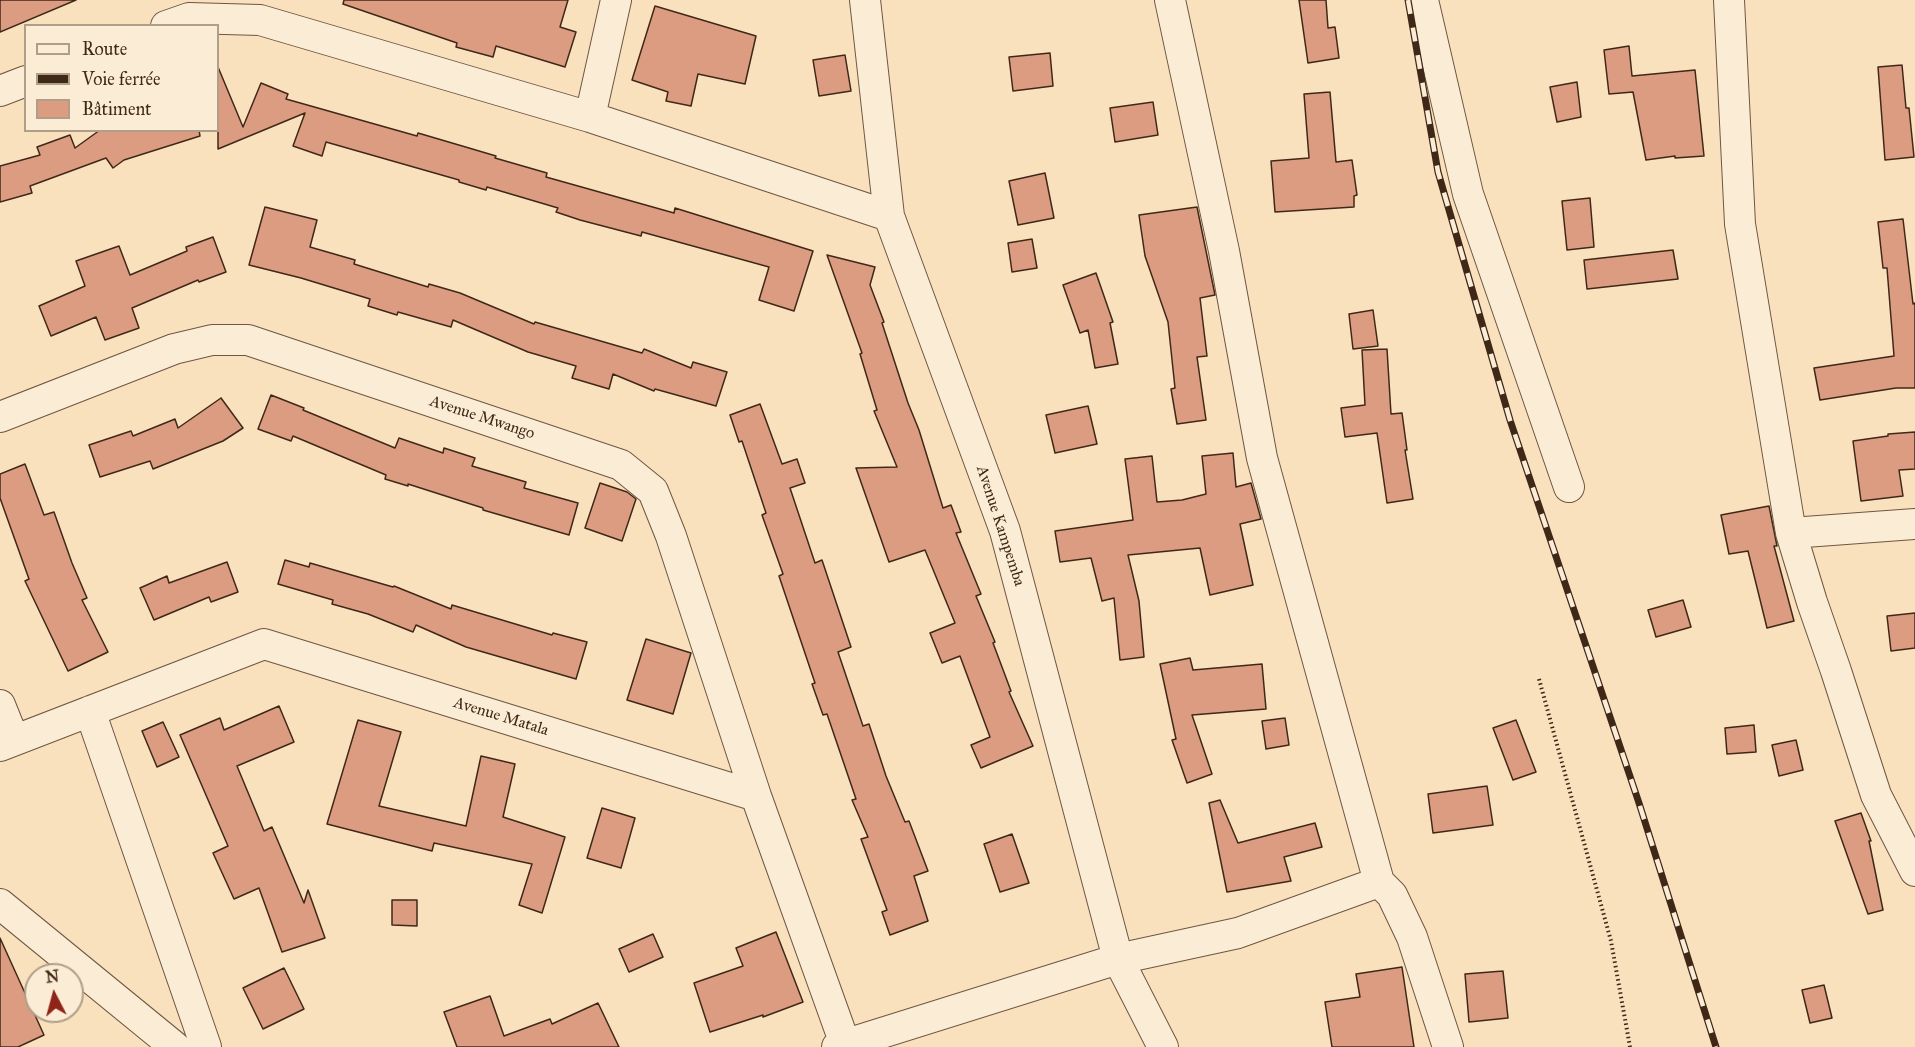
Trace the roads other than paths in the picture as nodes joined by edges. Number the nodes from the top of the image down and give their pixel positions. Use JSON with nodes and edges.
{"nodes":[{"id":1,"x":616,"y":0,"type":"edge"},
{"id":2,"x":865,"y":0,"type":"edge"},
{"id":3,"x":1170,"y":0,"type":"edge"},
{"id":4,"x":1423,"y":0,"type":"edge"},
{"id":5,"x":1729,"y":0,"type":"edge"},
{"id":6,"x":263,"y":10,"type":"edge"},
{"id":7,"x":172,"y":24,"type":"edge"},
{"id":8,"x":24,"y":82,"type":"edge"},
{"id":9,"x":0,"y":92,"type":"edge"},
{"id":10,"x":590,"y":117,"type":"junction"},
{"id":11,"x":889,"y":216,"type":"junction"},
{"id":12,"x":0,"y":417,"type":"edge"},
{"id":13,"x":1569,"y":487,"type":"dead end"},
{"id":14,"x":1915,"y":524,"type":"edge"},
{"id":15,"x":1791,"y":533,"type":"junction"},
{"id":16,"x":0,"y":705,"type":"edge"},
{"id":17,"x":90,"y":711,"type":"junction"},
{"id":18,"x":7,"y":743,"type":"edge"},
{"id":19,"x":756,"y":796,"type":"junction"},
{"id":20,"x":1915,"y":871,"type":"edge"},
{"id":21,"x":1379,"y":882,"type":"junction"},
{"id":22,"x":0,"y":904,"type":"edge"},
{"id":23,"x":1118,"y":959,"type":"junction"},
{"id":24,"x":841,"y":1046,"type":"edge"},
{"id":25,"x":175,"y":1047,"type":"edge"},
{"id":26,"x":206,"y":1047,"type":"edge"},
{"id":27,"x":1163,"y":1047,"type":"edge"},
{"id":28,"x":1448,"y":1047,"type":"edge"}],
"edges":[{"from":1,"to":10,"type":"street"},
{"from":2,"to":11,"type":"street","name":"Avenue Kampemba"},
{"from":3,"to":21,"type":"street"},
{"from":4,"to":13,"type":"street"},
{"from":5,"to":15,"type":"street"},
{"from":6,"to":7,"type":"street"},
{"from":6,"to":10,"type":"street"},
{"from":8,"to":9,"type":"street"},
{"from":10,"to":11,"type":"street"},
{"from":11,"to":23,"type":"street","name":"Avenue Kampemba"},
{"from":12,"to":19,"type":"street","name":"Avenue Mwango"},
{"from":14,"to":15,"type":"street"},
{"from":15,"to":20,"type":"street"},
{"from":16,"to":18,"type":"street"},
{"from":17,"to":18,"type":"street","name":"Avenue Matala"},
{"from":17,"to":19,"type":"street","name":"Avenue Matala"},
{"from":17,"to":26,"type":"street"},
{"from":19,"to":24,"type":"street"},
{"from":21,"to":23,"type":"street"},
{"from":21,"to":28,"type":"street"},
{"from":22,"to":25,"type":"street"},
{"from":23,"to":24,"type":"street"},
{"from":23,"to":27,"type":"street","name":"Avenue Kampemba"}]}
